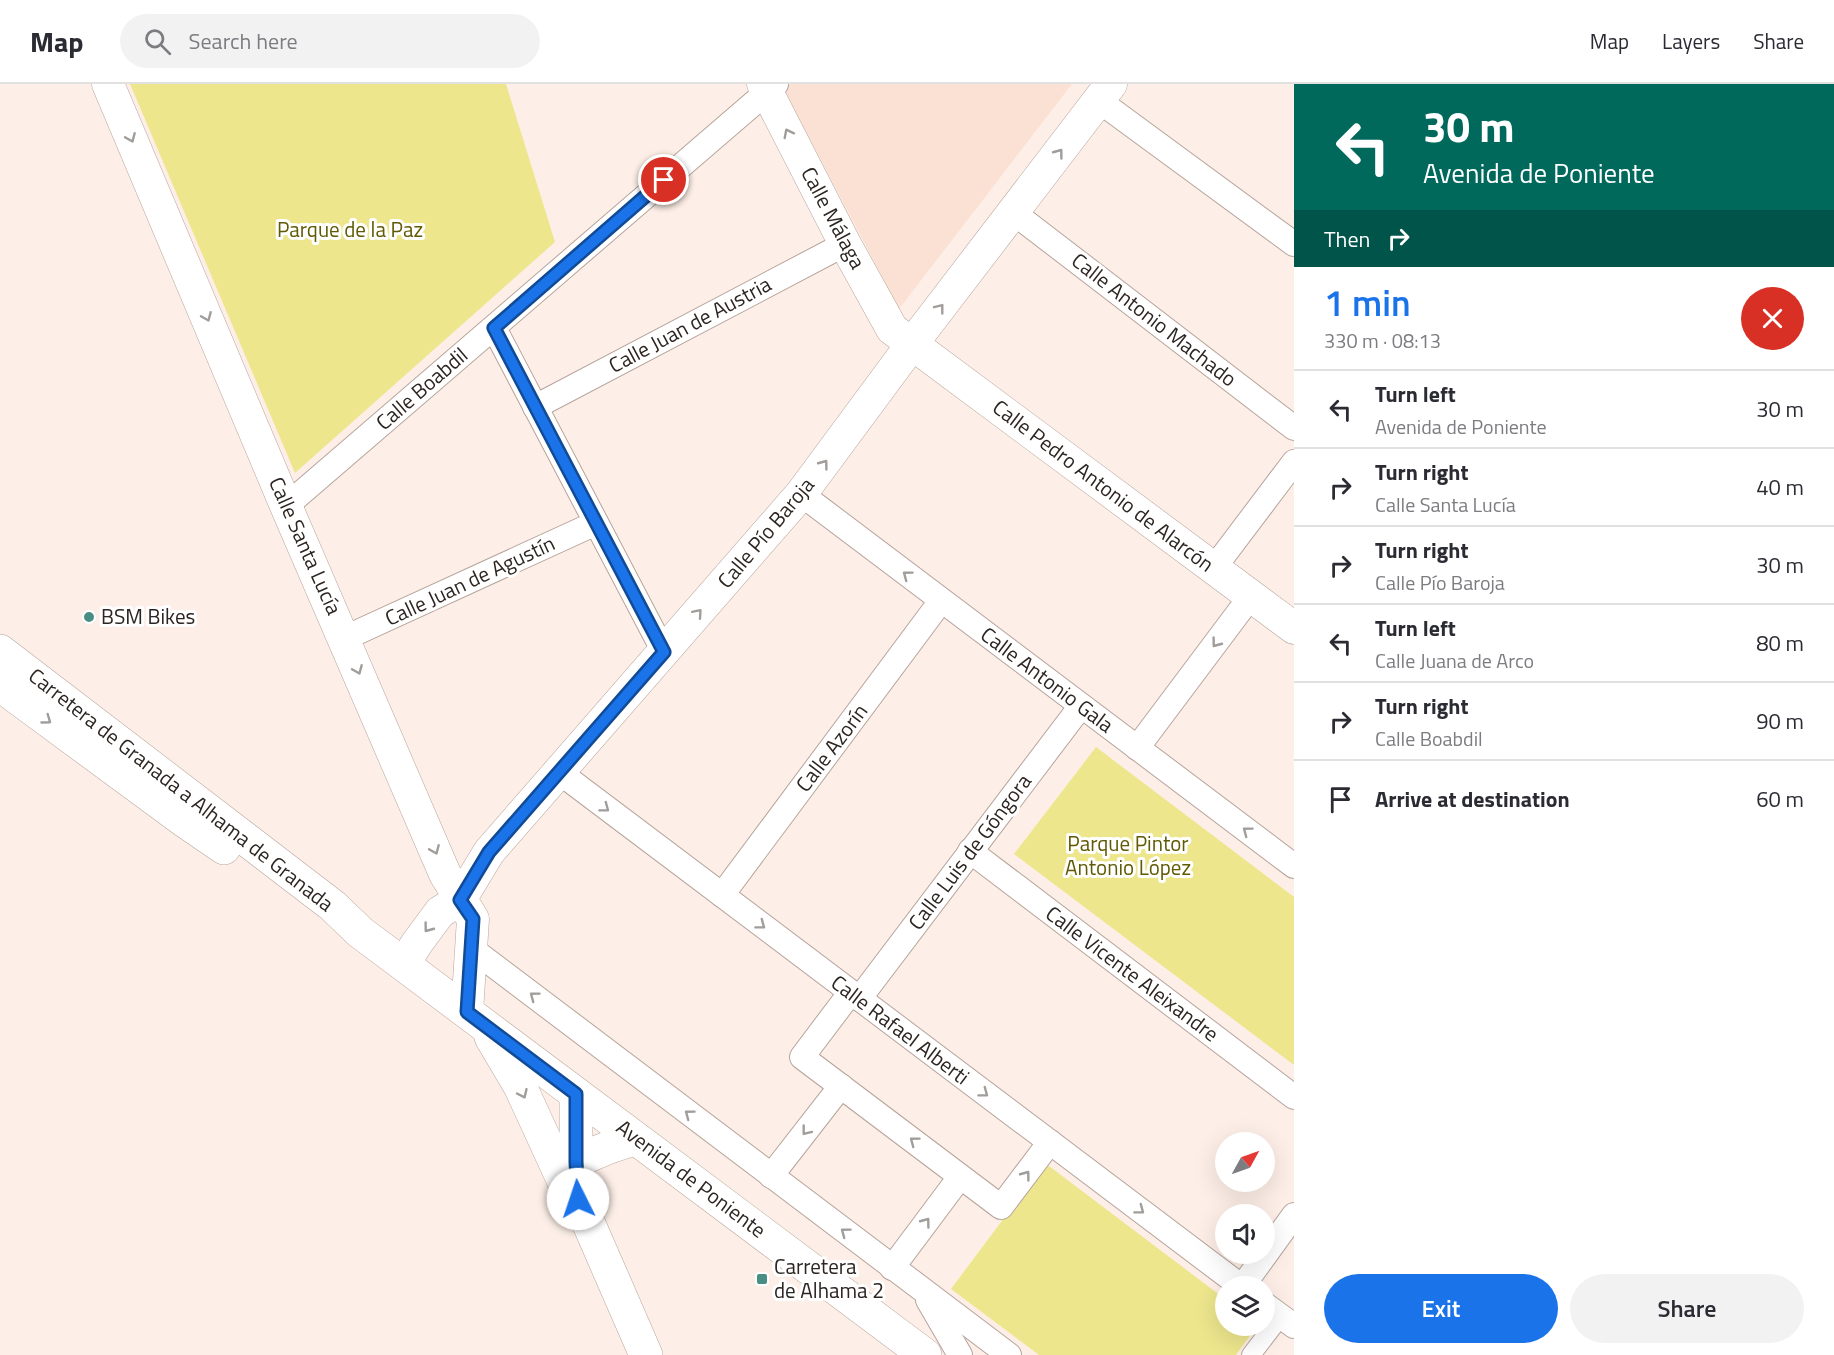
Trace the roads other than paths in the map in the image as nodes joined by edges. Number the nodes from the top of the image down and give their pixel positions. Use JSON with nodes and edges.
{"nodes":[{"id":1,"x":108,"y":84,"type":"edge"},
{"id":2,"x":769,"y":86,"type":"edge"},
{"id":3,"x":1105,"y":92,"type":"edge"},
{"id":4,"x":1014,"y":213,"type":"junction"},
{"id":5,"x":845,"y":244,"type":"junction"},
{"id":6,"x":1294,"y":244,"type":"edge"},
{"id":7,"x":494,"y":328,"type":"junction"},
{"id":8,"x":912,"y":344,"type":"junction"},
{"id":9,"x":535,"y":407,"type":"junction"},
{"id":10,"x":1294,"y":428,"type":"edge"},
{"id":11,"x":1294,"y":462,"type":"edge"},
{"id":12,"x":801,"y":494,"type":"junction"},
{"id":13,"x":286,"y":506,"type":"junction"},
{"id":14,"x":596,"y":523,"type":"junction"},
{"id":15,"x":1214,"y":568,"type":"junction"},
{"id":16,"x":1251,"y":596,"type":"junction"},
{"id":17,"x":942,"y":601,"type":"junction"},
{"id":18,"x":1294,"y":628,"type":"edge"},
{"id":19,"x":345,"y":639,"type":"junction"},
{"id":20,"x":0,"y":651,"type":"edge"},
{"id":21,"x":664,"y":652,"type":"junction"},
{"id":22,"x":0,"y":685,"type":"edge"},
{"id":23,"x":1081,"y":706,"type":"junction"},
{"id":24,"x":1137,"y":748,"type":"junction"},
{"id":25,"x":559,"y":772,"type":"junction"},
{"id":26,"x":970,"y":852,"type":"junction"},
{"id":27,"x":1294,"y":866,"type":"edge"},
{"id":28,"x":722,"y":895,"type":"junction"},
{"id":29,"x":460,"y":900,"type":"junction"},
{"id":30,"x":360,"y":932,"type":"junction"},
{"id":31,"x":472,"y":949,"type":"junction"},
{"id":32,"x":404,"y":964,"type":"junction"},
{"id":33,"x":855,"y":995,"type":"junction"},
{"id":34,"x":476,"y":1018,"type":"junction"},
{"id":35,"x":841,"y":1086,"type":"junction"},
{"id":36,"x":576,"y":1094,"type":"junction"},
{"id":37,"x":1294,"y":1097,"type":"edge"},
{"id":38,"x":636,"y":1138,"type":"junction"},
{"id":39,"x":1050,"y":1142,"type":"junction"},
{"id":40,"x":576,"y":1162,"type":"junction"},
{"id":41,"x":771,"y":1176,"type":"junction"},
{"id":42,"x":960,"y":1177,"type":"junction"},
{"id":43,"x":578,"y":1199,"type":"junction"},
{"id":44,"x":1294,"y":1215,"type":"edge"},
{"id":45,"x":892,"y":1268,"type":"junction"},
{"id":46,"x":1227,"y":1276,"type":"edge"},
{"id":47,"x":1250,"y":1276,"type":"edge"},
{"id":48,"x":922,"y":1290,"type":"junction"},
{"id":49,"x":1280,"y":1315,"type":"edge"},
{"id":50,"x":646,"y":1355,"type":"edge"},
{"id":51,"x":925,"y":1355,"type":"edge"},
{"id":52,"x":960,"y":1355,"type":"edge"},
{"id":53,"x":1009,"y":1355,"type":"edge"},
{"id":54,"x":1251,"y":1355,"type":"edge"}],
"edges":[{"from":1,"to":13,"type":"street","name":"Calle Santa Lucía","one_way":true},
{"from":5,"to":2,"type":"street","name":"Calle Málaga","one_way":true},
{"from":2,"to":7,"type":"street","name":"Calle Boabdil"},
{"from":4,"to":3,"type":"street","name":"Calle Pío Baroja","one_way":true},
{"from":3,"to":6,"type":"street"},
{"from":8,"to":4,"type":"street","name":"Calle Pío Baroja","one_way":true},
{"from":4,"to":10,"type":"street","name":"Calle Antonio Machado"},
{"from":5,"to":8,"type":"street","name":"Calle Málaga"},
{"from":5,"to":9,"type":"street","name":"Calle Juan de Austria"},
{"from":7,"to":9,"type":"street"},
{"from":7,"to":13,"type":"street","name":"Calle Boabdil"},
{"from":12,"to":8,"type":"street","name":"Calle Pío Baroja","one_way":true},
{"from":8,"to":15,"type":"street","name":"Calle Pedro Antonio de Alarcón"},
{"from":9,"to":14,"type":"street"},
{"from":11,"to":15,"type":"street"},
{"from":17,"to":12,"type":"street","name":"Calle Antonio Gala","one_way":true},
{"from":21,"to":12,"type":"street","name":"Calle Pío Baroja","one_way":true},
{"from":13,"to":19,"type":"street","name":"Calle Santa Lucía"},
{"from":14,"to":19,"type":"street","name":"Calle Juan de Agustín"},
{"from":14,"to":21,"type":"street"},
{"from":15,"to":16,"type":"street","name":"Calle Pedro Antonio de Alarcón"},
{"from":16,"to":18,"type":"street","name":"Calle Pedro Antonio de Alarcón"},
{"from":16,"to":24,"type":"street","one_way":true},
{"from":17,"to":23,"type":"street","name":"Calle Antonio Gala"},
{"from":17,"to":28,"type":"street","name":"Calle Azorín"},
{"from":19,"to":29,"type":"street","name":"Calle Santa Lucía","one_way":true},
{"from":20,"to":30,"type":"main road","name":"Carretera de Granada a Alhama de Granada"},
{"from":21,"to":25,"type":"street","name":"Calle Pío Baroja"},
{"from":22,"to":30,"type":"main road","name":"Carretera de Granada a Alhama de Granada","one_way":true},
{"from":23,"to":24,"type":"street","name":"Calle Antonio Gala"},
{"from":23,"to":26,"type":"street","name":"Calle Luis de Góngora"},
{"from":27,"to":24,"type":"street","name":"Calle Antonio Gala","one_way":true},
{"from":25,"to":28,"type":"street","name":"Calle Rafael Alberti","one_way":true},
{"from":25,"to":29,"type":"street","name":"Calle Pío Baroja"},
{"from":26,"to":33,"type":"street","name":"Calle Luis de Góngora"},
{"from":26,"to":37,"type":"street","name":"Calle Vicente Aleixandre"},
{"from":28,"to":33,"type":"street","name":"Calle Rafael Alberti","one_way":true},
{"from":29,"to":31,"type":"street","name":"Calle Santa Lucía"},
{"from":29,"to":32,"type":"street","name":"Calle Pío Baroja","one_way":true},
{"from":30,"to":32,"type":"main road","name":"Carretera de Granada a Alhama de Granada"},
{"from":31,"to":34,"type":"street","name":"Calle Santa Lucía"},
{"from":41,"to":31,"type":"street","one_way":true},
{"from":32,"to":34,"type":"main road","name":"Carretera de Granada a Alhama de Granada"},
{"from":33,"to":35,"type":"street","name":"Calle Luis de Góngora"},
{"from":33,"to":39,"type":"street","name":"Calle Rafael Alberti","one_way":true},
{"from":34,"to":36,"type":"main road","name":"Avenida de Poniente"},
{"from":34,"to":43,"type":"main road","one_way":true},
{"from":35,"to":41,"type":"street","one_way":true},
{"from":42,"to":35,"type":"street","one_way":true},
{"from":36,"to":38,"type":"main road","name":"Avenida de Poniente"},
{"from":36,"to":40,"type":"main road"},
{"from":38,"to":40,"type":"main road"},
{"from":38,"to":51,"type":"main road","name":"Avenida de Poniente"},
{"from":42,"to":39,"type":"street","one_way":true},
{"from":39,"to":46,"type":"street","name":"Calle Rafael Alberti","one_way":true},
{"from":40,"to":43,"type":"main road"},
{"from":45,"to":41,"type":"street","one_way":true},
{"from":45,"to":42,"type":"street","one_way":true},
{"from":43,"to":50,"type":"main road"},
{"from":44,"to":47,"type":"street"},
{"from":45,"to":48,"type":"street"},
{"from":48,"to":52,"type":"street"},
{"from":48,"to":53,"type":"street"},
{"from":49,"to":54,"type":"street"}]}
